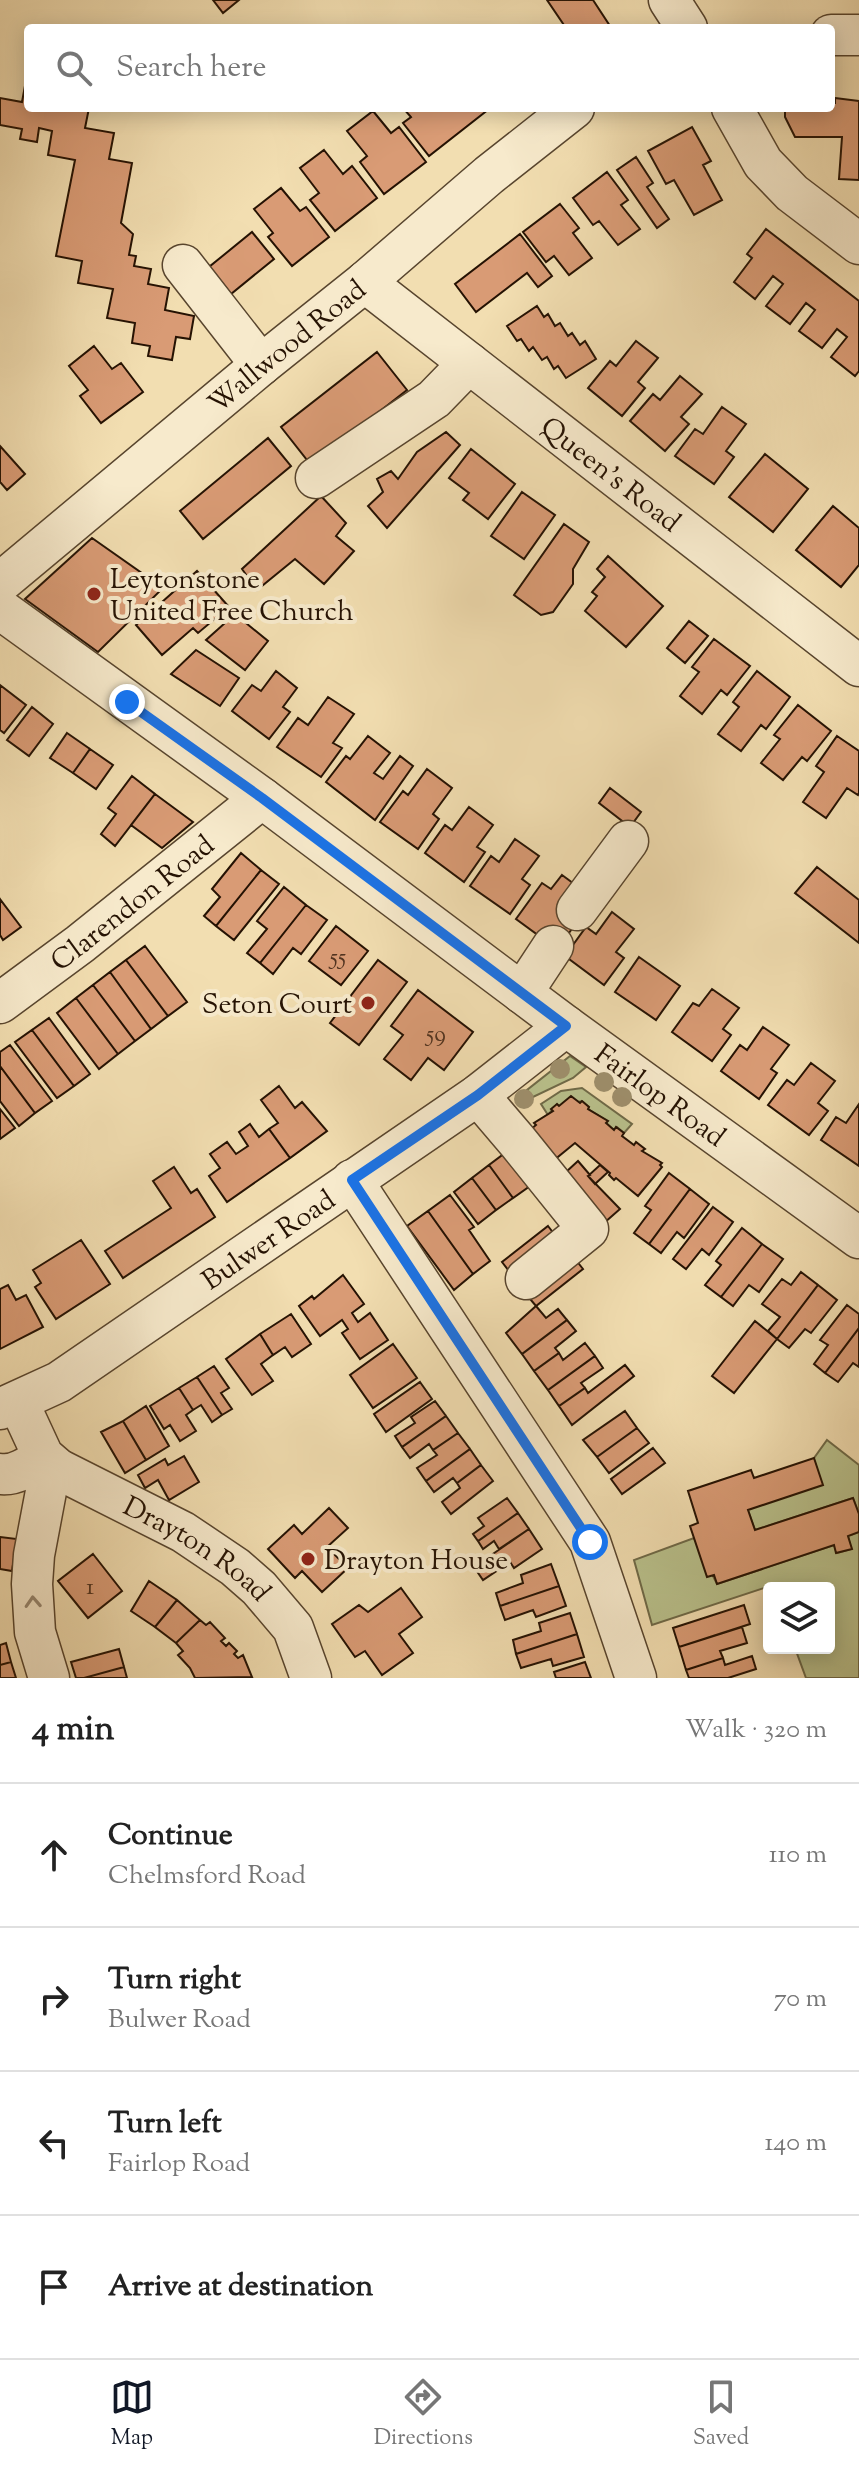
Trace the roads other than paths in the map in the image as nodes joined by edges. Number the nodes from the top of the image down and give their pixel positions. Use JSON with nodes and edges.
{"nodes":[{"id":1,"x":669,"y":0,"type":"edge"},
{"id":2,"x":684,"y":24,"type":"edge"},
{"id":3,"x":835,"y":35,"type":"edge"},
{"id":4,"x":859,"y":35,"type":"edge"},
{"id":5,"x":569,"y":112,"type":"edge"},
{"id":6,"x":734,"y":112,"type":"edge"},
{"id":7,"x":859,"y":244,"type":"edge"},
{"id":8,"x":183,"y":265,"type":"dead end"},
{"id":9,"x":366,"y":281,"type":"junction"},
{"id":10,"x":469,"y":363,"type":"junction"},
{"id":11,"x":261,"y":365,"type":"junction"},
{"id":12,"x":316,"y":478,"type":"dead end"},
{"id":13,"x":0,"y":583,"type":"edge"},
{"id":14,"x":0,"y":609,"type":"edge"},
{"id":15,"x":859,"y":666,"type":"edge"},
{"id":16,"x":262,"y":798,"type":"junction"},
{"id":17,"x":628,"y":841,"type":"dead end"},
{"id":18,"x":577,"y":910,"type":"dead end"},
{"id":19,"x":553,"y":946,"type":"dead end"},
{"id":20,"x":522,"y":993,"type":"junction"},
{"id":21,"x":0,"y":1003,"type":"edge"},
{"id":22,"x":566,"y":1026,"type":"junction"},
{"id":23,"x":478,"y":1095,"type":"junction"},
{"id":24,"x":352,"y":1180,"type":"junction"},
{"id":25,"x":859,"y":1238,"type":"edge"},
{"id":26,"x":526,"y":1279,"type":"dead end"},
{"id":27,"x":9,"y":1405,"type":"edge"},
{"id":28,"x":50,"y":1462,"type":"junction"},
{"id":29,"x":0,"y":1474,"type":"edge"},
{"id":30,"x":49,"y":1678,"type":"edge"},
{"id":31,"x":311,"y":1678,"type":"edge"},
{"id":32,"x":636,"y":1678,"type":"edge"}],
"edges":[{"from":1,"to":2,"type":"street"},
{"from":3,"to":4,"type":"street"},
{"from":5,"to":9,"type":"street","name":"Wallwood Road"},
{"from":6,"to":7,"type":"street"},
{"from":8,"to":11,"type":"street"},
{"from":9,"to":10,"type":"street","name":"Queen's Road"},
{"from":9,"to":11,"type":"street","name":"Wallwood Road"},
{"from":10,"to":12,"type":"street"},
{"from":10,"to":15,"type":"street","name":"Queen's Road"},
{"from":11,"to":13,"type":"street","name":"Wallwood Road"},
{"from":14,"to":16,"type":"street","name":"Fairlop Road"},
{"from":16,"to":20,"type":"street","name":"Fairlop Road"},
{"from":16,"to":21,"type":"street","name":"Clarendon Road"},
{"from":17,"to":18,"type":"street"},
{"from":19,"to":20,"type":"street"},
{"from":20,"to":22,"type":"street","name":"Fairlop Road"},
{"from":22,"to":23,"type":"street","name":"Bulwer Road"},
{"from":22,"to":25,"type":"street","name":"Fairlop Road"},
{"from":23,"to":24,"type":"street","name":"Bulwer Road"},
{"from":23,"to":26,"type":"street"},
{"from":24,"to":27,"type":"street","name":"Bulwer Road"},
{"from":24,"to":32,"type":"street"},
{"from":27,"to":28,"type":"street"},
{"from":28,"to":29,"type":"street"},
{"from":30,"to":28,"type":"street","one_way":true},
{"from":28,"to":31,"type":"street","name":"Drayton Road"}]}
